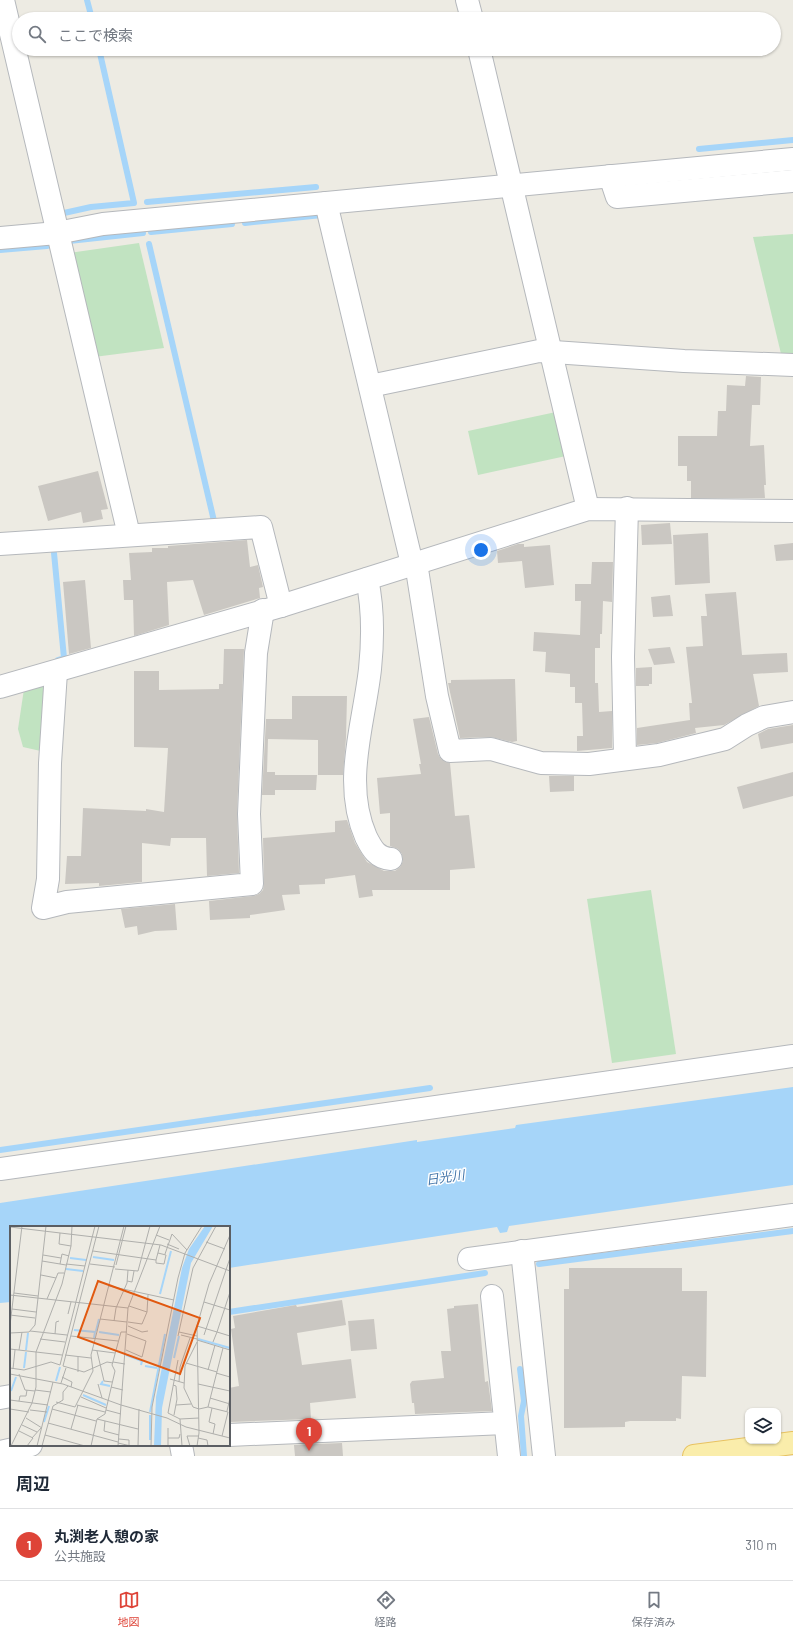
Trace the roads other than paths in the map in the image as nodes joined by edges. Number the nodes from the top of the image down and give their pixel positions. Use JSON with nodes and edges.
{"nodes":[{"id":1,"x":3,"y":0,"type":"edge"},
{"id":2,"x":467,"y":0,"type":"edge"},
{"id":3,"x":470,"y":12,"type":"edge"},
{"id":4,"x":12,"y":39,"type":"edge"},
{"id":5,"x":16,"y":56,"type":"edge"},
{"id":6,"x":481,"y":56,"type":"edge"},
{"id":7,"x":790,"y":159,"type":"edge"},
{"id":8,"x":610,"y":176,"type":"junction"},
{"id":9,"x":793,"y":182,"type":"edge"},
{"id":10,"x":512,"y":186,"type":"junction"},
{"id":11,"x":326,"y":203,"type":"junction"},
{"id":12,"x":57,"y":233,"type":"junction"},
{"id":13,"x":0,"y":238,"type":"edge"},
{"id":14,"x":551,"y":351,"type":"junction"},
{"id":15,"x":793,"y":365,"type":"edge"},
{"id":16,"x":370,"y":386,"type":"junction"},
{"id":17,"x":627,"y":508,"type":"junction"},
{"id":18,"x":588,"y":509,"type":"junction"},
{"id":19,"x":793,"y":511,"type":"edge"},
{"id":20,"x":129,"y":535,"type":"junction"},
{"id":21,"x":0,"y":544,"type":"edge"},
{"id":22,"x":414,"y":563,"type":"junction"},
{"id":23,"x":367,"y":578,"type":"junction"},
{"id":24,"x":272,"y":608,"type":"junction"},
{"id":25,"x":56,"y":672,"type":"junction"},
{"id":26,"x":0,"y":687,"type":"edge"},
{"id":27,"x":793,"y":712,"type":"edge"},
{"id":28,"x":625,"y":759,"type":"junction"},
{"id":29,"x":391,"y":859,"type":"dead end"},
{"id":30,"x":793,"y":1056,"type":"edge"},
{"id":31,"x":0,"y":1169,"type":"edge"},
{"id":32,"x":793,"y":1215,"type":"edge"},
{"id":33,"x":522,"y":1251,"type":"junction"},
{"id":34,"x":469,"y":1258,"type":"dead end"},
{"id":35,"x":492,"y":1296,"type":"dead end"},
{"id":36,"x":10,"y":1396,"type":"edge"},
{"id":37,"x":0,"y":1398,"type":"edge"},
{"id":38,"x":505,"y":1423,"type":"junction"},
{"id":39,"x":230,"y":1435,"type":"edge"},
{"id":40,"x":793,"y":1443,"type":"edge"},
{"id":41,"x":27,"y":1446,"type":"edge"},
{"id":42,"x":181,"y":1446,"type":"edge"},
{"id":43,"x":0,"y":1452,"type":"edge"},
{"id":44,"x":183,"y":1456,"type":"edge"},
{"id":45,"x":509,"y":1456,"type":"edge"},
{"id":46,"x":544,"y":1456,"type":"edge"},
{"id":47,"x":694,"y":1456,"type":"edge"}],
"edges":[{"from":1,"to":4,"type":"street"},
{"from":2,"to":3,"type":"street"},
{"from":5,"to":12,"type":"street"},
{"from":6,"to":10,"type":"street"},
{"from":7,"to":8,"type":"street"},
{"from":7,"to":9,"type":"street"},
{"from":8,"to":9,"type":"street"},
{"from":8,"to":10,"type":"street"},
{"from":10,"to":11,"type":"street"},
{"from":10,"to":14,"type":"street"},
{"from":11,"to":12,"type":"street"},
{"from":11,"to":16,"type":"street"},
{"from":12,"to":13,"type":"street"},
{"from":12,"to":20,"type":"street"},
{"from":14,"to":15,"type":"street"},
{"from":14,"to":16,"type":"street"},
{"from":14,"to":18,"type":"street"},
{"from":16,"to":22,"type":"street"},
{"from":17,"to":18,"type":"street"},
{"from":17,"to":19,"type":"street"},
{"from":17,"to":28,"type":"street"},
{"from":18,"to":22,"type":"street"},
{"from":20,"to":21,"type":"street"},
{"from":20,"to":24,"type":"street"},
{"from":22,"to":23,"type":"street"},
{"from":22,"to":28,"type":"street"},
{"from":23,"to":24,"type":"street"},
{"from":23,"to":29,"type":"street"},
{"from":24,"to":25,"type":"street"},
{"from":24,"to":25,"type":"street"},
{"from":25,"to":26,"type":"street"},
{"from":27,"to":28,"type":"street"},
{"from":30,"to":31,"type":"street"},
{"from":32,"to":33,"type":"street"},
{"from":33,"to":34,"type":"street"},
{"from":33,"to":46,"type":"street"},
{"from":35,"to":38,"type":"street"},
{"from":36,"to":37,"type":"street"},
{"from":38,"to":39,"type":"street"},
{"from":38,"to":45,"type":"street"},
{"from":40,"to":47,"type":"main road"},
{"from":41,"to":43,"type":"street"},
{"from":42,"to":44,"type":"street"}]}
